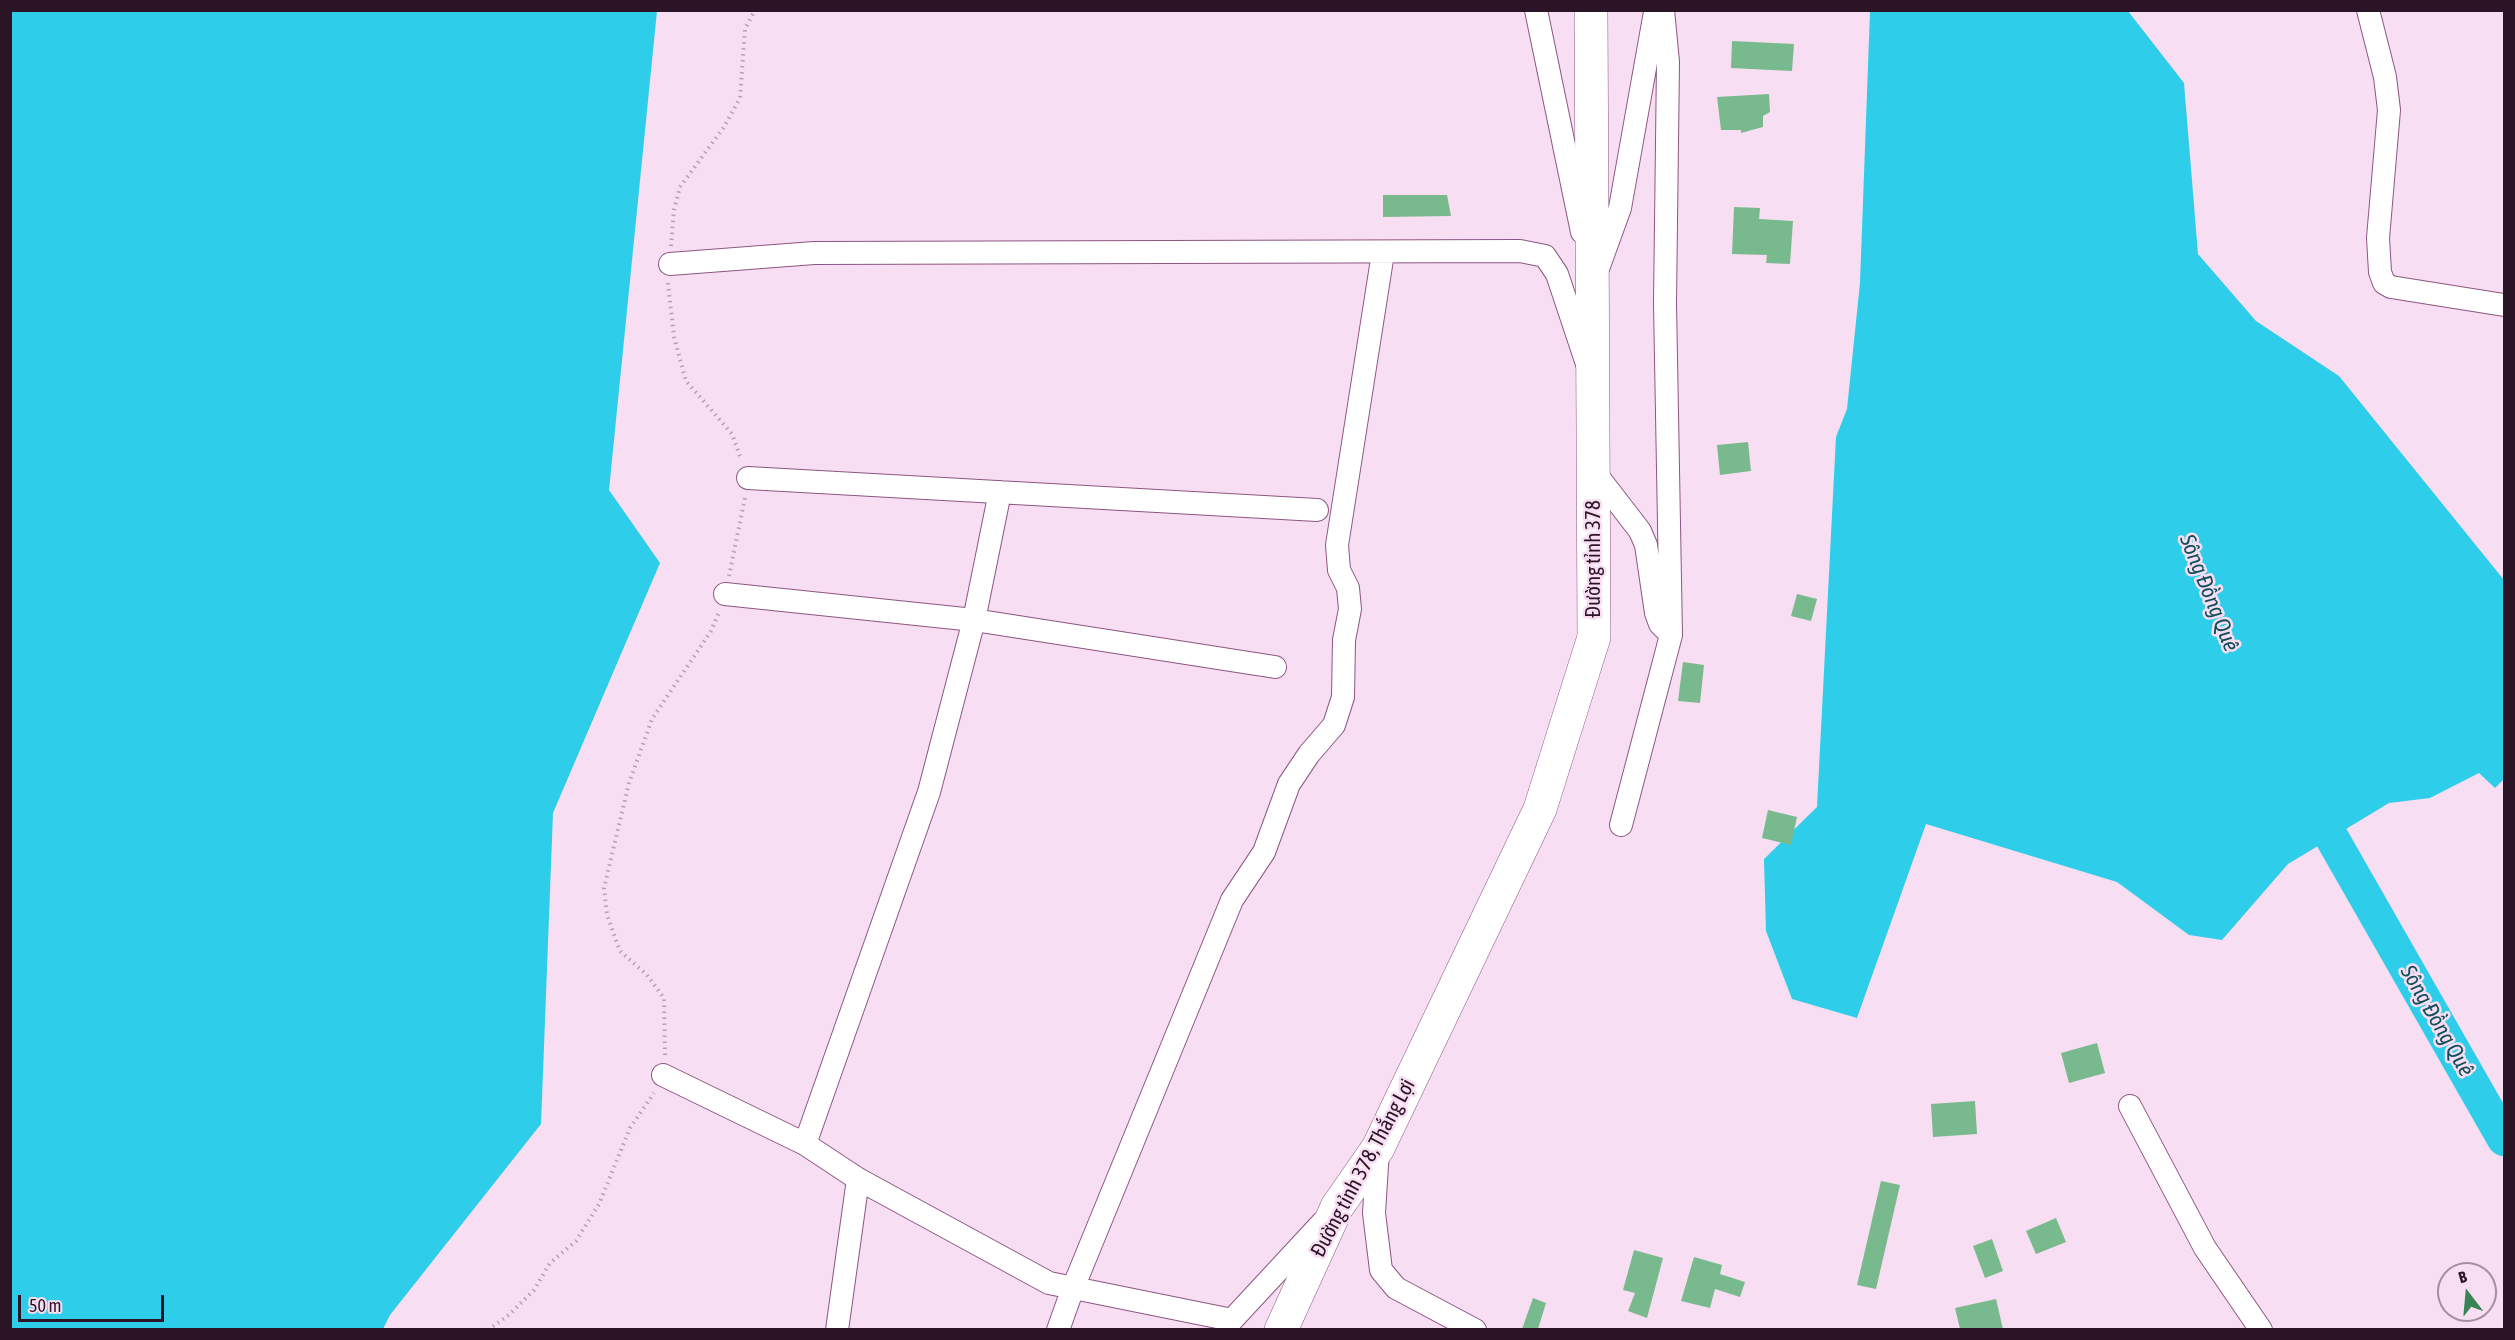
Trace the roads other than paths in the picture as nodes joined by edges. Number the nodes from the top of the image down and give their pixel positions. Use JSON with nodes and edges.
{"nodes":[{"id":1,"x":1536,"y":10,"type":"edge"},
{"id":2,"x":1591,"y":10,"type":"edge"},
{"id":3,"x":1656,"y":10,"type":"edge"},
{"id":4,"x":1663,"y":10,"type":"edge"},
{"id":5,"x":2368,"y":10,"type":"edge"},
{"id":6,"x":1383,"y":253,"type":"junction"},
{"id":7,"x":670,"y":264,"type":"road end"},
{"id":8,"x":1592,"y":284,"type":"junction"},
{"id":9,"x":2505,"y":305,"type":"edge"},
{"id":10,"x":1592,"y":380,"type":"junction"},
{"id":11,"x":1593,"y":470,"type":"junction"},
{"id":12,"x":748,"y":478,"type":"road end"},
{"id":13,"x":1000,"y":492,"type":"junction"},
{"id":14,"x":1317,"y":510,"type":"dead end"},
{"id":15,"x":725,"y":594,"type":"road end"},
{"id":16,"x":974,"y":620,"type":"junction"},
{"id":17,"x":1671,"y":635,"type":"junction"},
{"id":18,"x":1275,"y":667,"type":"dead end"},
{"id":19,"x":1621,"y":825,"type":"dead end"},
{"id":20,"x":1415,"y":1072,"type":"joint"},
{"id":21,"x":663,"y":1075,"type":"road end"},
{"id":22,"x":2130,"y":1106,"type":"dead end"},
{"id":23,"x":805,"y":1144,"type":"junction"},
{"id":24,"x":1378,"y":1148,"type":"junction"},
{"id":25,"x":858,"y":1179,"type":"junction"},
{"id":26,"x":1337,"y":1206,"type":"junction"},
{"id":27,"x":1073,"y":1287,"type":"junction"},
{"id":28,"x":837,"y":1329,"type":"edge"},
{"id":29,"x":1058,"y":1329,"type":"edge"},
{"id":30,"x":1281,"y":1329,"type":"edge"},
{"id":31,"x":1475,"y":1329,"type":"edge"},
{"id":32,"x":2261,"y":1329,"type":"edge"}],
"edges":[{"from":1,"to":8,"type":"street"},
{"from":2,"to":8,"type":"main road","name":"Đường tỉnh 378"},
{"from":3,"to":8,"type":"street"},
{"from":4,"to":17,"type":"street"},
{"from":5,"to":9,"type":"street"},
{"from":6,"to":7,"type":"street"},
{"from":6,"to":10,"type":"street"},
{"from":6,"to":27,"type":"street"},
{"from":8,"to":10,"type":"main road","name":"Đường tỉnh 378"},
{"from":10,"to":11,"type":"main road","name":"Đường tỉnh 378"},
{"from":11,"to":17,"type":"street"},
{"from":11,"to":20,"type":"main road","name":"Đường tỉnh 378"},
{"from":12,"to":13,"type":"street"},
{"from":13,"to":14,"type":"street"},
{"from":13,"to":16,"type":"street"},
{"from":15,"to":16,"type":"street"},
{"from":16,"to":18,"type":"street"},
{"from":16,"to":23,"type":"street"},
{"from":17,"to":19,"type":"street"},
{"from":20,"to":24,"type":"main road","name":"Đường tỉnh 378, Thắng Lợi"},
{"from":21,"to":23,"type":"street"},
{"from":22,"to":32,"type":"street"},
{"from":23,"to":25,"type":"street"},
{"from":24,"to":26,"type":"main road","name":"Đường tỉnh 378, Thắng Lợi"},
{"from":24,"to":31,"type":"street"},
{"from":25,"to":27,"type":"street"},
{"from":25,"to":28,"type":"street"},
{"from":26,"to":27,"type":"street"},
{"from":26,"to":30,"type":"main road","name":"Đường tỉnh 378, Thắng Lợi"},
{"from":27,"to":29,"type":"street"}]}
